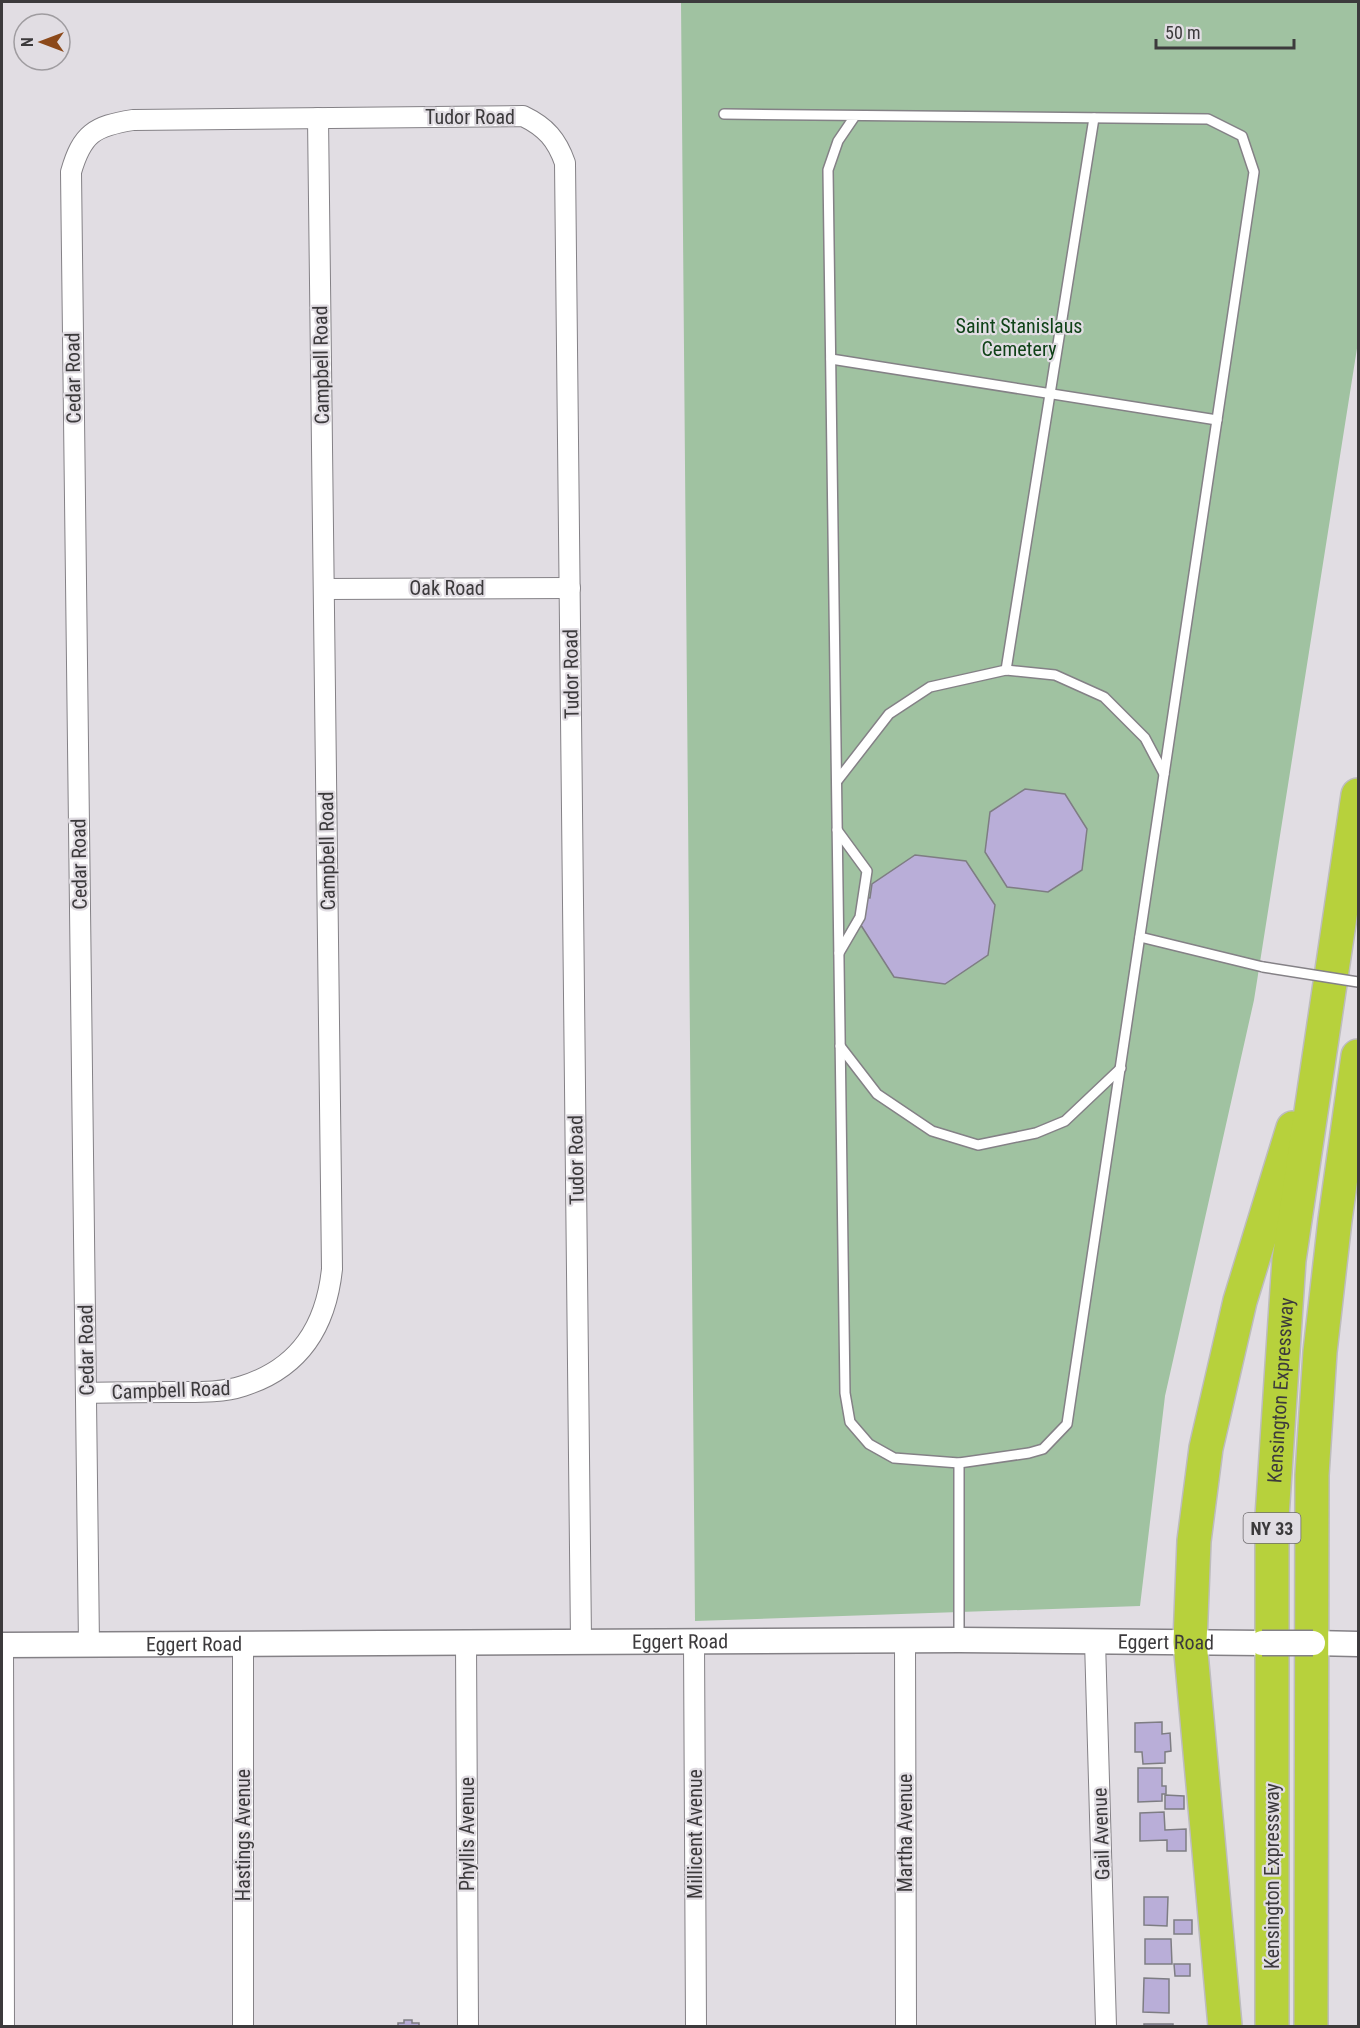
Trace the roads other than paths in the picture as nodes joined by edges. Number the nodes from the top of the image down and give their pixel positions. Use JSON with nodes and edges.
{"nodes":[{"id":1,"x":724,"y":114,"type":"dead end"},
{"id":2,"x":855,"y":116,"type":"junction"},
{"id":3,"x":318,"y":118,"type":"junction"},
{"id":4,"x":1094,"y":118,"type":"junction"},
{"id":5,"x":133,"y":120,"type":"joint"},
{"id":6,"x":831,"y":359,"type":"junction"},
{"id":7,"x":1050,"y":393,"type":"junction"},
{"id":8,"x":1217,"y":420,"type":"junction"},
{"id":9,"x":570,"y":588,"type":"junction"},
{"id":10,"x":324,"y":589,"type":"junction"},
{"id":11,"x":1006,"y":670,"type":"junction"},
{"id":12,"x":1164,"y":774,"type":"junction"},
{"id":13,"x":837,"y":781,"type":"junction"},
{"id":14,"x":1359,"y":795,"type":"edge"},
{"id":15,"x":837,"y":830,"type":"junction"},
{"id":16,"x":1140,"y":937,"type":"junction"},
{"id":17,"x":839,"y":954,"type":"junction"},
{"id":18,"x":1359,"y":982,"type":"edge"},
{"id":19,"x":1323,"y":1032,"type":"junction"},
{"id":20,"x":840,"y":1046,"type":"junction"},
{"id":21,"x":1359,"y":1056,"type":"edge"},
{"id":22,"x":1121,"y":1068,"type":"junction"},
{"id":23,"x":86,"y":1393,"type":"junction"},
{"id":24,"x":959,"y":1463,"type":"junction"},
{"id":25,"x":905,"y":1640,"type":"junction"},
{"id":26,"x":959,"y":1640,"type":"junction"},
{"id":27,"x":581,"y":1641,"type":"junction"},
{"id":28,"x":694,"y":1641,"type":"junction"},
{"id":29,"x":1095,"y":1641,"type":"junction"},
{"id":30,"x":466,"y":1642,"type":"junction"},
{"id":31,"x":1194,"y":1642,"type":"junction"},
{"id":32,"x":243,"y":1644,"type":"junction"},
{"id":33,"x":1359,"y":1644,"type":"edge"},
{"id":34,"x":2,"y":1645,"type":"edge"},
{"id":35,"x":89,"y":1645,"type":"junction"},
{"id":36,"x":2,"y":1993,"type":"edge"},
{"id":37,"x":4,"y":2026,"type":"edge"},
{"id":38,"x":243,"y":2026,"type":"edge"},
{"id":39,"x":468,"y":2026,"type":"edge"},
{"id":40,"x":696,"y":2026,"type":"edge"},
{"id":41,"x":906,"y":2026,"type":"edge"},
{"id":42,"x":1106,"y":2026,"type":"edge"},
{"id":43,"x":1225,"y":2026,"type":"edge"},
{"id":44,"x":1272,"y":2026,"type":"edge"},
{"id":45,"x":1311,"y":2026,"type":"edge"}],
"edges":[{"from":1,"to":2,"type":"lane"},
{"from":2,"to":4,"type":"lane"},
{"from":2,"to":6,"type":"lane"},
{"from":3,"to":5,"type":"street","name":"Tudor Road"},
{"from":3,"to":9,"type":"street","name":"Tudor Road"},
{"from":3,"to":10,"type":"street","name":"Campbell Road"},
{"from":4,"to":7,"type":"lane"},
{"from":4,"to":8,"type":"lane"},
{"from":5,"to":23,"type":"street","name":"Cedar Road"},
{"from":6,"to":7,"type":"lane"},
{"from":6,"to":13,"type":"lane"},
{"from":7,"to":8,"type":"lane"},
{"from":7,"to":11,"type":"lane"},
{"from":8,"to":12,"type":"lane"},
{"from":9,"to":10,"type":"street","name":"Oak Road"},
{"from":9,"to":27,"type":"street","name":"Tudor Road"},
{"from":10,"to":23,"type":"street","name":"Campbell Road"},
{"from":11,"to":12,"type":"lane"},
{"from":11,"to":13,"type":"lane"},
{"from":12,"to":16,"type":"lane"},
{"from":13,"to":15,"type":"lane"},
{"from":14,"to":19,"type":"highway","name":"Kensington Expressway","number":"NY 33"},
{"from":15,"to":17,"type":"lane"},
{"from":15,"to":17,"type":"lane"},
{"from":16,"to":18,"type":"lane","bridge":true},
{"from":16,"to":22,"type":"lane"},
{"from":17,"to":20,"type":"lane"},
{"from":19,"to":31,"type":"highway"},
{"from":19,"to":44,"type":"highway","name":"Kensington Expressway","number":"NY 33"},
{"from":20,"to":22,"type":"lane"},
{"from":20,"to":24,"type":"lane"},
{"from":21,"to":45,"type":"highway","name":"Kensington Expressway","number":"NY 33"},
{"from":22,"to":24,"type":"lane"},
{"from":23,"to":35,"type":"street","name":"Cedar Road"},
{"from":24,"to":26,"type":"lane"},
{"from":25,"to":26,"type":"street","name":"Eggert Road"},
{"from":25,"to":28,"type":"street","name":"Eggert Road"},
{"from":25,"to":41,"type":"street","name":"Martha Avenue"},
{"from":26,"to":29,"type":"street","name":"Eggert Road"},
{"from":27,"to":28,"type":"street","name":"Eggert Road"},
{"from":27,"to":30,"type":"street","name":"Eggert Road"},
{"from":28,"to":40,"type":"street","name":"Millicent Avenue"},
{"from":29,"to":31,"type":"street","name":"Eggert Road"},
{"from":29,"to":42,"type":"street","name":"Gail Avenue"},
{"from":30,"to":32,"type":"street","name":"Eggert Road"},
{"from":30,"to":39,"type":"street","name":"Phyllis Avenue"},
{"from":31,"to":33,"type":"street","name":"Eggert Road","bridge":true},
{"from":31,"to":43,"type":"highway"},
{"from":32,"to":35,"type":"street","name":"Eggert Road"},
{"from":32,"to":38,"type":"street","name":"Hastings Avenue"},
{"from":34,"to":35,"type":"street","name":"Eggert Road"},
{"from":34,"to":36,"type":"street"},
{"from":36,"to":37,"type":"street"}]}
